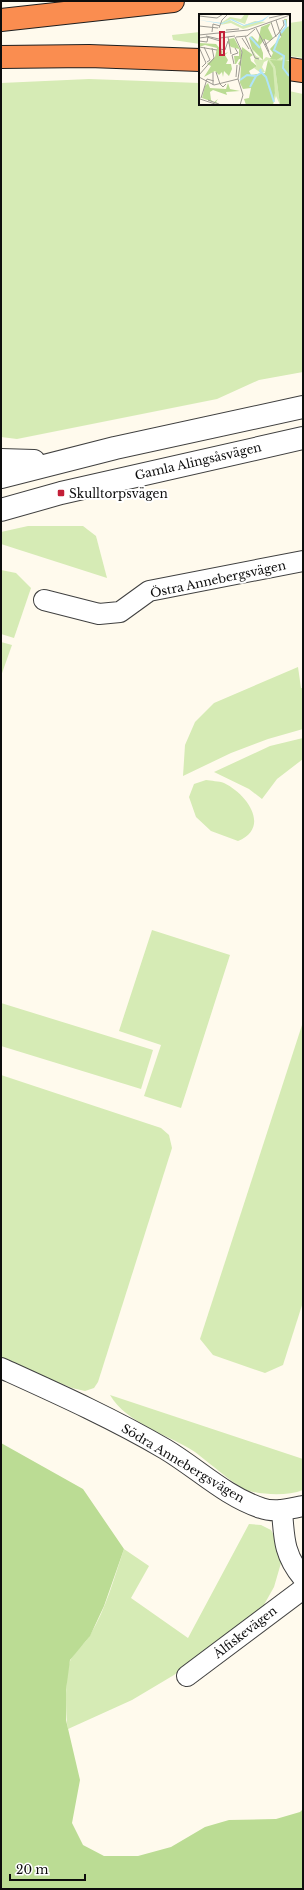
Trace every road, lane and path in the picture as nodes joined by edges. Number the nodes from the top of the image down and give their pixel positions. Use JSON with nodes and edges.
{"nodes":[{"id":1,"x":173,"y":1,"type":"edge"},
{"id":2,"x":1,"y":20,"type":"edge"},
{"id":3,"x":1,"y":57,"type":"edge"},
{"id":4,"x":199,"y":60,"type":"edge"},
{"id":5,"x":290,"y":69,"type":"edge"},
{"id":6,"x":303,"y":71,"type":"edge"},
{"id":7,"x":303,"y":407,"type":"edge"},
{"id":8,"x":303,"y":438,"type":"edge"},
{"id":9,"x":83,"y":456,"type":"junction"},
{"id":10,"x":1,"y":460,"type":"edge"},
{"id":11,"x":1,"y":477,"type":"edge"},
{"id":12,"x":1,"y":510,"type":"edge"},
{"id":13,"x":303,"y":561,"type":"edge"},
{"id":14,"x":44,"y":600,"type":"dead end"},
{"id":15,"x":1,"y":1368,"type":"edge"},
{"id":16,"x":303,"y":1506,"type":"edge"},
{"id":17,"x":282,"y":1510,"type":"junction"},
{"id":18,"x":303,"y":1578,"type":"edge"},
{"id":19,"x":303,"y":1589,"type":"edge"},
{"id":20,"x":187,"y":1676,"type":"dead end"}],
"edges":[{"from":1,"to":2,"type":"highway"},
{"from":3,"to":4,"type":"highway"},
{"from":5,"to":6,"type":"highway"},
{"from":7,"to":9,"type":"street"},
{"from":8,"to":12,"type":"street","name":"Gamla Alingsåsvägen"},
{"from":9,"to":10,"type":"street"},
{"from":9,"to":11,"type":"street"},
{"from":13,"to":14,"type":"street","name":"Östra Annebergsvägen"},
{"from":15,"to":17,"type":"street","name":"Södra Annebergsvägen"},
{"from":16,"to":17,"type":"street","name":"Södra Annebergsvägen"},
{"from":17,"to":18,"type":"street"},
{"from":19,"to":20,"type":"street","name":"Ålfiskevägen"}]}
